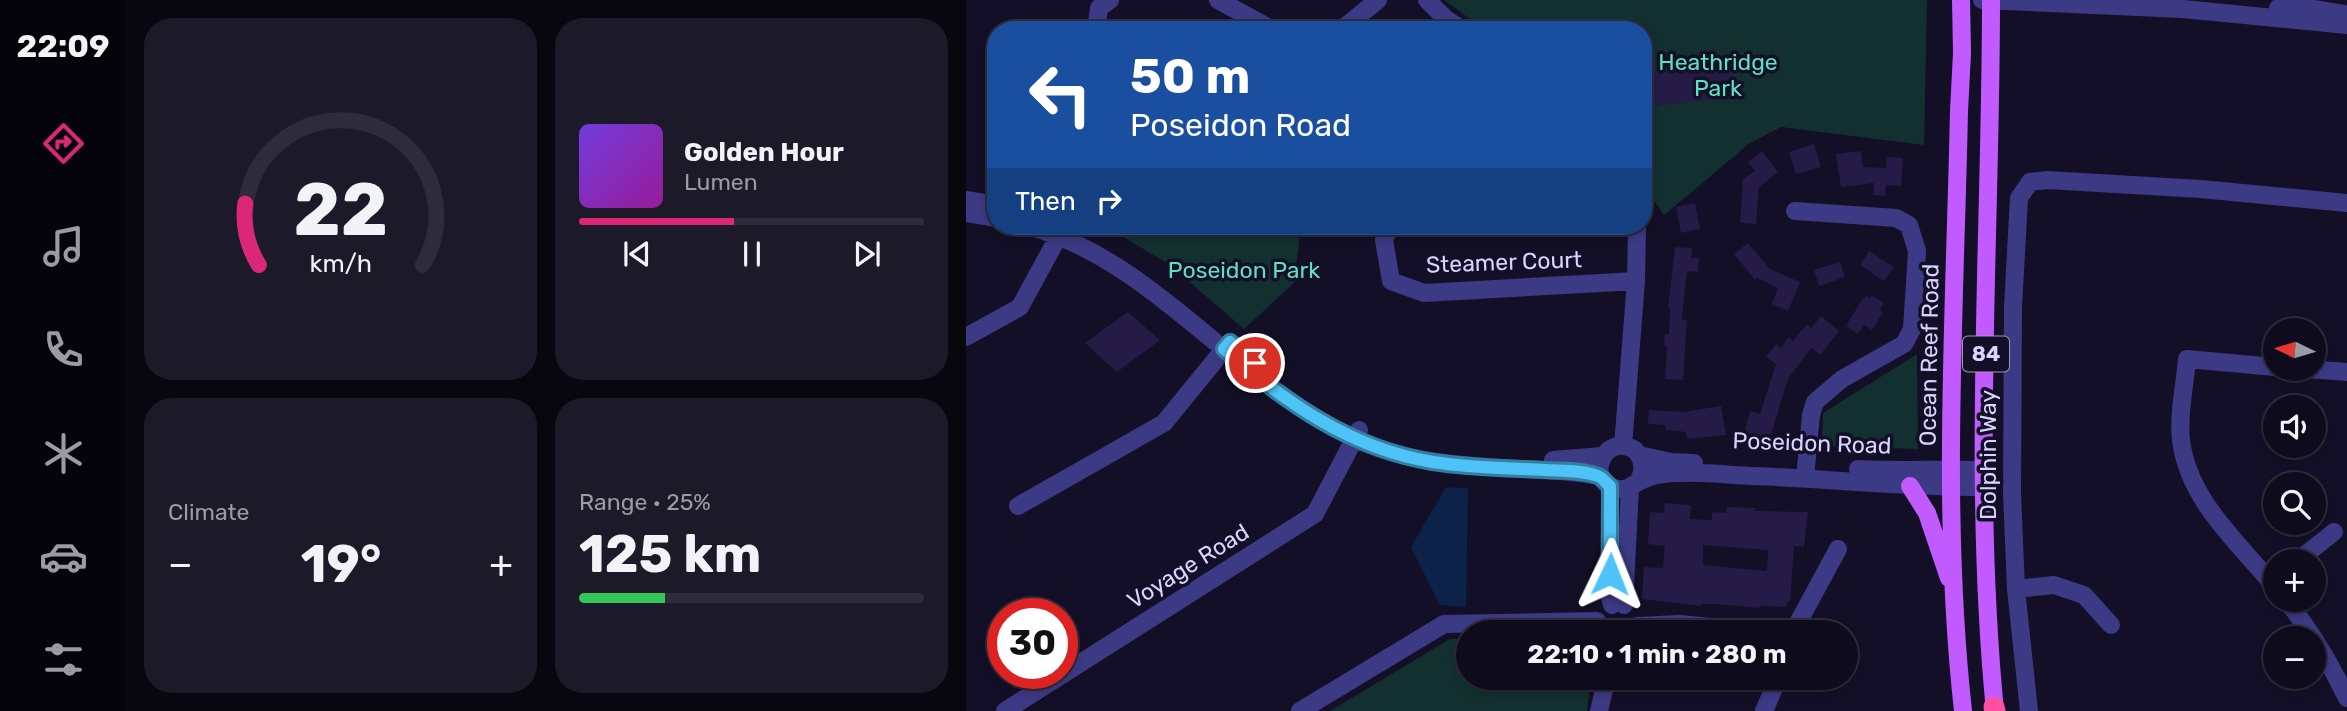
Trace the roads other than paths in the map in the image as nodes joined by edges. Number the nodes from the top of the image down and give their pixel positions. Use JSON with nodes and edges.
{"nodes":[{"id":1,"x":1110,"y":0,"type":"edge"},
{"id":2,"x":1218,"y":0,"type":"edge"},
{"id":3,"x":1378,"y":0,"type":"edge"},
{"id":4,"x":1427,"y":0,"type":"edge"},
{"id":5,"x":1961,"y":0,"type":"edge"},
{"id":6,"x":1982,"y":0,"type":"edge"},
{"id":7,"x":1991,"y":0,"type":"edge"},
{"id":8,"x":2198,"y":0,"type":"edge"},
{"id":9,"x":2125,"y":3,"type":"edge"},
{"id":10,"x":2308,"y":10,"type":"edge"},
{"id":11,"x":2347,"y":14,"type":"edge"},
{"id":12,"x":1097,"y":21,"type":"edge"},
{"id":13,"x":1256,"y":21,"type":"edge"},
{"id":14,"x":1352,"y":21,"type":"edge"},
{"id":15,"x":1449,"y":21,"type":"edge"},
{"id":16,"x":2347,"y":25,"type":"edge"},
{"id":17,"x":966,"y":200,"type":"edge"},
{"id":18,"x":2347,"y":203,"type":"edge"},
{"id":19,"x":987,"y":204,"type":"edge"},
{"id":20,"x":1796,"y":211,"type":"dead end"},
{"id":21,"x":966,"y":213,"type":"edge"},
{"id":22,"x":987,"y":216,"type":"edge"},
{"id":23,"x":1060,"y":235,"type":"edge"},
{"id":24,"x":1082,"y":235,"type":"edge"},
{"id":25,"x":1386,"y":235,"type":"edge"},
{"id":26,"x":1637,"y":235,"type":"edge"},
{"id":27,"x":1636,"y":281,"type":"junction"},
{"id":28,"x":966,"y":337,"type":"edge"},
{"id":29,"x":1227,"y":346,"type":"junction"},
{"id":30,"x":2263,"y":365,"type":"edge"},
{"id":31,"x":2326,"y":370,"type":"edge"},
{"id":32,"x":2347,"y":372,"type":"edge"},
{"id":33,"x":1357,"y":434,"type":"junction"},
{"id":34,"x":1623,"y":446,"type":"junction"},
{"id":35,"x":1639,"y":455,"type":"junction"},
{"id":36,"x":1602,"y":457,"type":"junction"},
{"id":37,"x":1806,"y":472,"type":"junction"},
{"id":38,"x":1951,"y":478,"type":"junction"},
{"id":39,"x":1983,"y":478,"type":"junction"},
{"id":40,"x":1606,"y":482,"type":"junction"},
{"id":41,"x":1634,"y":484,"type":"junction"},
{"id":42,"x":1910,"y":486,"type":"junction"},
{"id":43,"x":1018,"y":506,"type":"dead end"},
{"id":44,"x":2334,"y":532,"type":"dead end"},
{"id":45,"x":1838,"y":549,"type":"dead end"},
{"id":46,"x":2312,"y":549,"type":"edge"},
{"id":47,"x":2263,"y":570,"type":"edge"},
{"id":48,"x":2016,"y":589,"type":"junction"},
{"id":49,"x":1954,"y":592,"type":"junction"},
{"id":50,"x":1618,"y":605,"type":"junction"},
{"id":51,"x":2296,"y":612,"type":"edge"},
{"id":52,"x":1600,"y":620,"type":"edge"},
{"id":53,"x":1635,"y":620,"type":"edge"},
{"id":54,"x":1800,"y":620,"type":"edge"},
{"id":55,"x":1456,"y":624,"type":"edge"},
{"id":56,"x":2111,"y":625,"type":"dead end"},
{"id":57,"x":1604,"y":690,"type":"edge"},
{"id":58,"x":1773,"y":690,"type":"edge"},
{"id":59,"x":2347,"y":698,"type":"edge"},
{"id":60,"x":1304,"y":710,"type":"edge"},
{"id":61,"x":1995,"y":710,"type":"edge"},
{"id":62,"x":1005,"y":711,"type":"edge"},
{"id":63,"x":1600,"y":711,"type":"edge"},
{"id":64,"x":1764,"y":711,"type":"edge"},
{"id":65,"x":1963,"y":711,"type":"edge"},
{"id":66,"x":2029,"y":711,"type":"edge"}],
"edges":[{"from":1,"to":12,"type":"street"},
{"from":2,"to":13,"type":"street"},
{"from":3,"to":14,"type":"street"},
{"from":4,"to":15,"type":"street"},
{"from":5,"to":38,"type":"main road","name":"Ocean Reef Road","number":"84"},
{"from":6,"to":7,"type":"street"},
{"from":7,"to":9,"type":"street"},
{"from":7,"to":39,"type":"main road","number":"84"},
{"from":8,"to":10,"type":"street"},
{"from":9,"to":10,"type":"street"},
{"from":10,"to":11,"type":"street"},
{"from":10,"to":16,"type":"street"},
{"from":17,"to":19,"type":"street"},
{"from":18,"to":48,"type":"street","name":"Dolphin Way"},
{"from":20,"to":37,"type":"street"},
{"from":21,"to":22,"type":"street"},
{"from":23,"to":28,"type":"street"},
{"from":24,"to":29,"type":"street"},
{"from":25,"to":27,"type":"street","name":"Steamer Court"},
{"from":26,"to":27,"type":"street"},
{"from":27,"to":34,"type":"street"},
{"from":29,"to":33,"type":"street"},
{"from":29,"to":43,"type":"street"},
{"from":30,"to":47,"type":"street"},
{"from":31,"to":32,"type":"street"},
{"from":33,"to":36,"type":"street"},
{"from":33,"to":40,"type":"street"},
{"from":33,"to":62,"type":"street","name":"Voyage Road"},
{"from":34,"to":35,"type":"street"},
{"from":34,"to":36,"type":"street"},
{"from":35,"to":37,"type":"street","name":"Poseidon Road"},
{"from":35,"to":41,"type":"street"},
{"from":36,"to":40,"type":"street"},
{"from":37,"to":38,"type":"street","name":"Poseidon Road"},
{"from":37,"to":41,"type":"street","name":"Poseidon Road"},
{"from":37,"to":42,"type":"street","name":"Poseidon Road"},
{"from":38,"to":39,"type":"street","name":"Poseidon Road"},
{"from":38,"to":42,"type":"street","name":"Poseidon Road"},
{"from":38,"to":49,"type":"main road","name":"Ocean Reef Road","number":"84"},
{"from":39,"to":61,"type":"main road","number":"84"},
{"from":40,"to":41,"type":"street"},
{"from":40,"to":50,"type":"street"},
{"from":41,"to":50,"type":"street"},
{"from":42,"to":49,"type":"main road"},
{"from":44,"to":46,"type":"street"},
{"from":45,"to":54,"type":"street"},
{"from":48,"to":56,"type":"street"},
{"from":48,"to":66,"type":"street","name":"Dolphin Way"},
{"from":49,"to":65,"type":"main road","name":"Ocean Reef Road","number":"84"},
{"from":50,"to":52,"type":"street"},
{"from":50,"to":53,"type":"street"},
{"from":51,"to":59,"type":"street"},
{"from":55,"to":60,"type":"street"},
{"from":57,"to":63,"type":"street"},
{"from":58,"to":64,"type":"street"}]}
